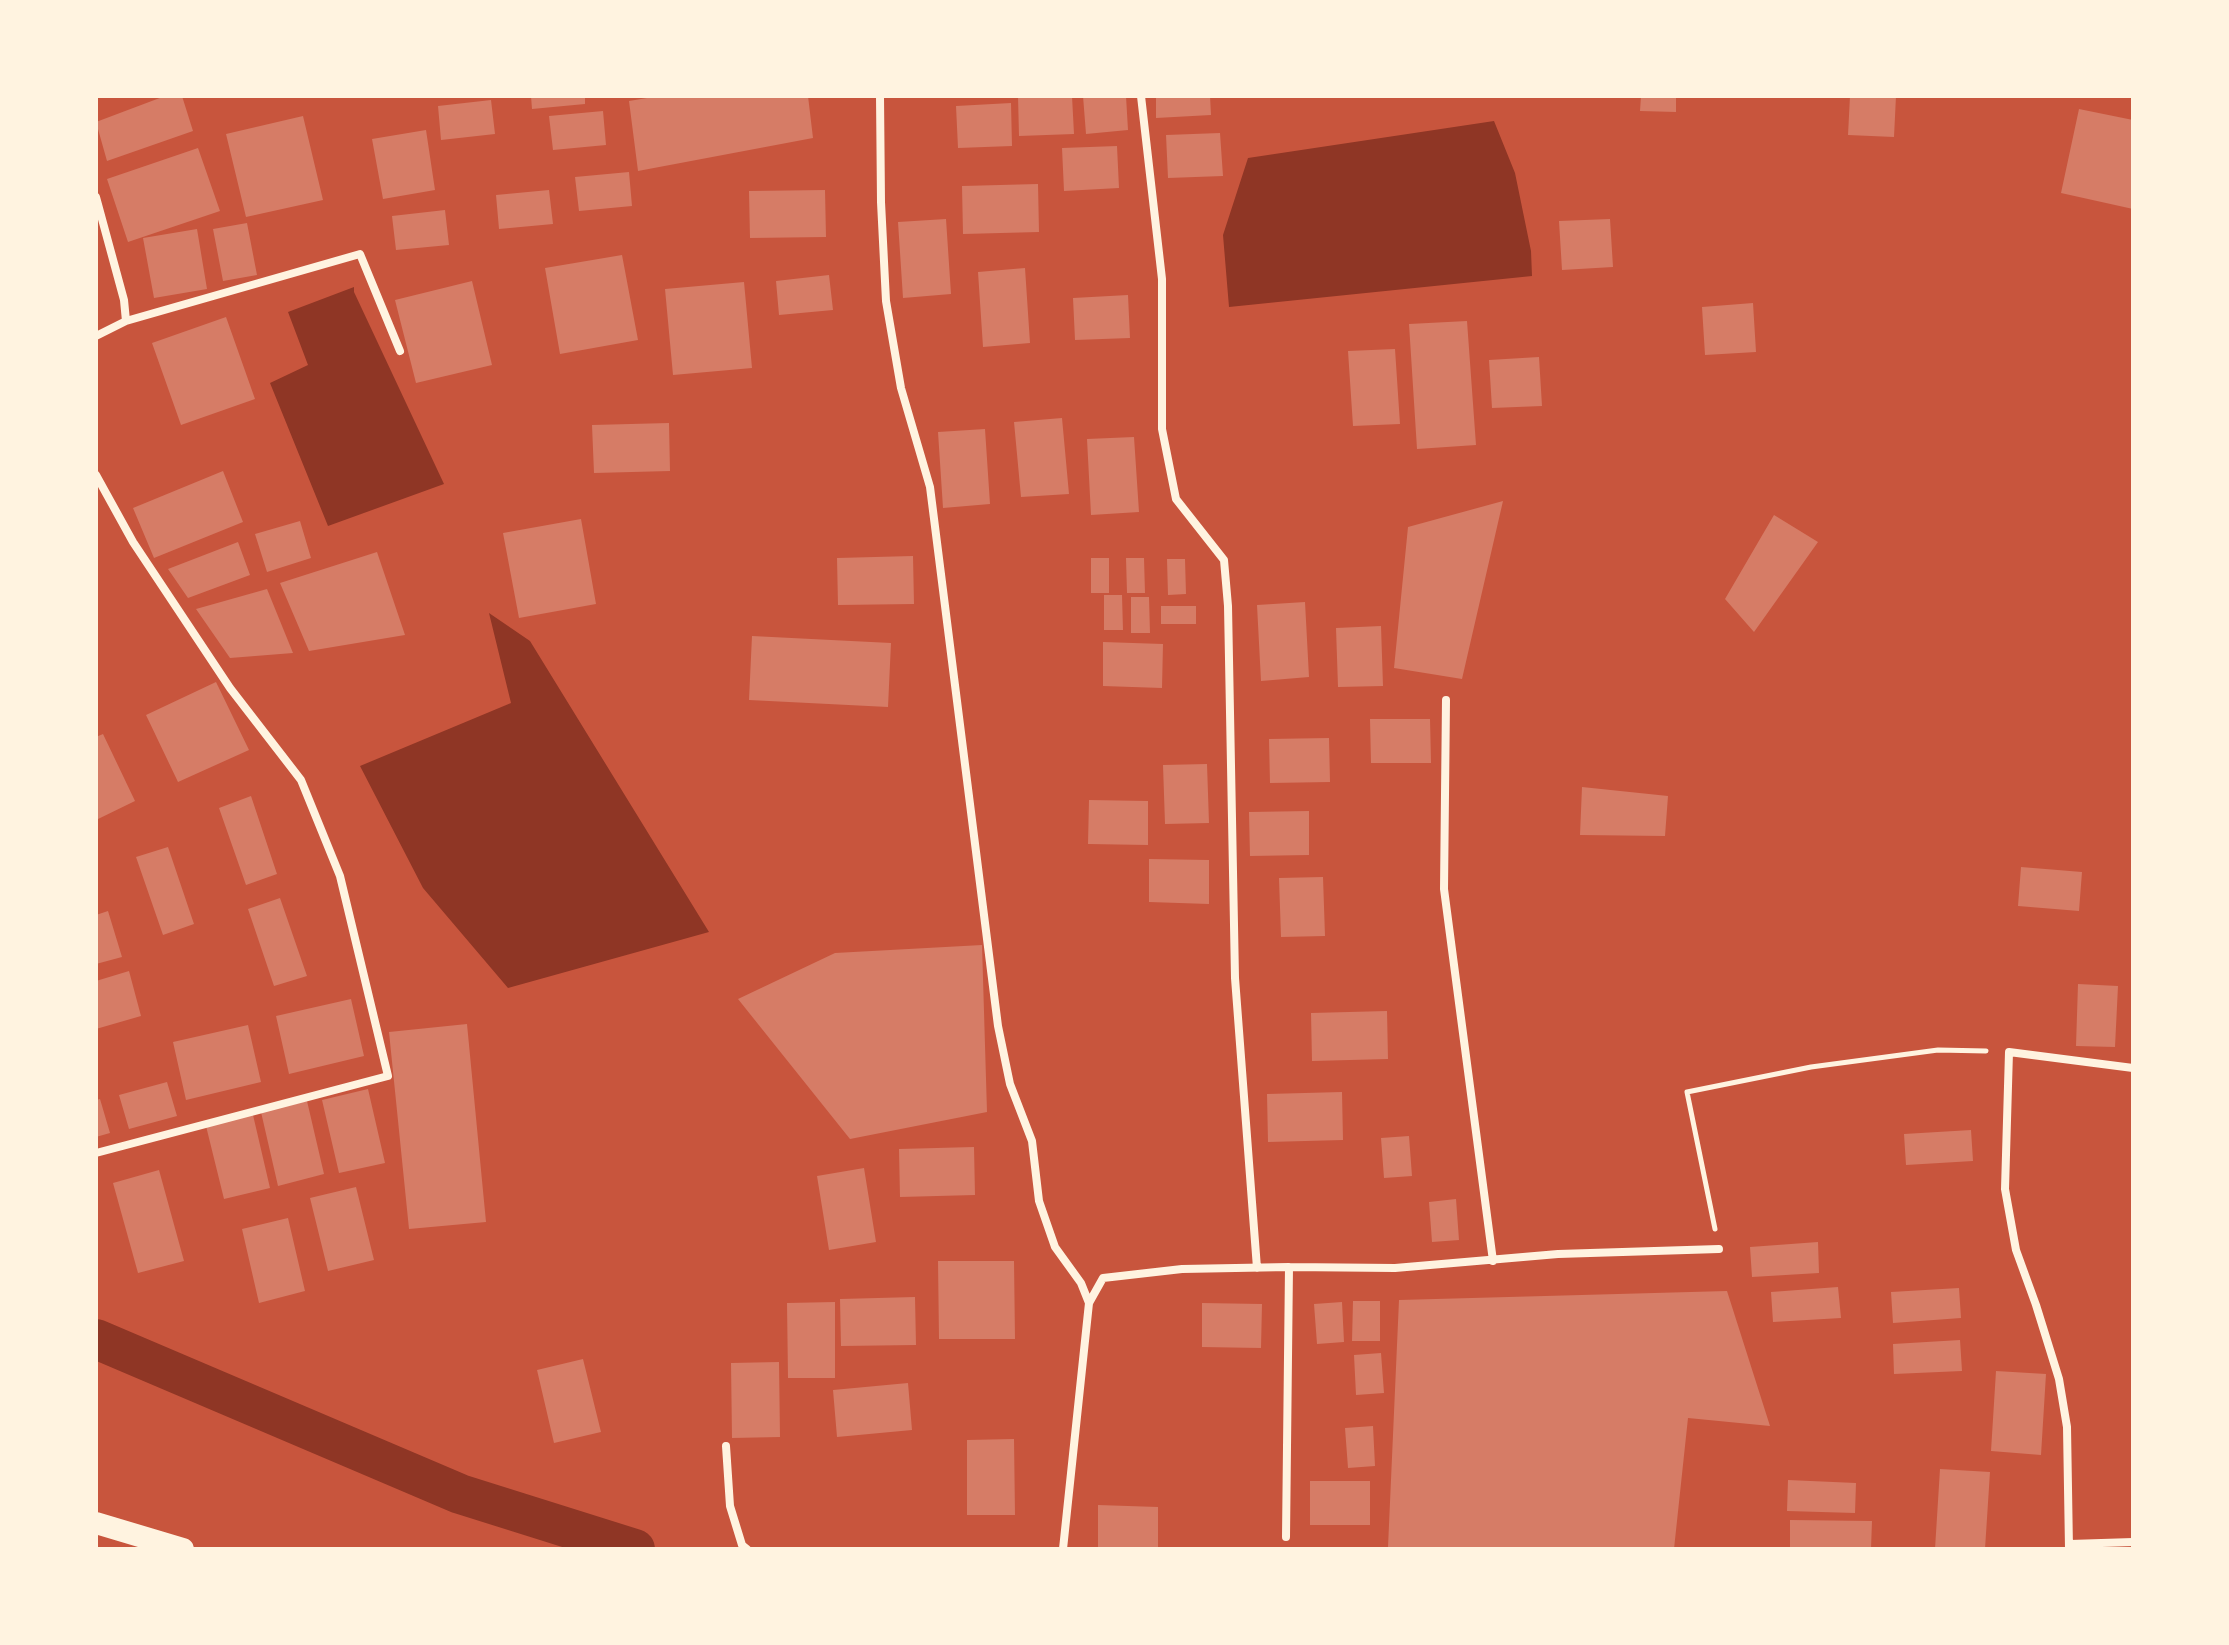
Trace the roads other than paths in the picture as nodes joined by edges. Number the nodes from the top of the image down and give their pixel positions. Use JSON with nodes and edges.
{"nodes":[{"id":1,"x":880,"y":96,"type":"edge"},
{"id":2,"x":1141,"y":96,"type":"edge"},
{"id":3,"x":96,"y":197,"type":"edge"},
{"id":4,"x":126,"y":321,"type":"junction"},
{"id":5,"x":96,"y":336,"type":"edge"},
{"id":6,"x":400,"y":351,"type":"dead end"},
{"id":7,"x":96,"y":475,"type":"edge"},
{"id":8,"x":1446,"y":700,"type":"dead end"},
{"id":9,"x":2133,"y":1068,"type":"edge"},
{"id":10,"x":96,"y":1153,"type":"edge"},
{"id":11,"x":1719,"y":1249,"type":"road end"},
{"id":12,"x":1493,"y":1261,"type":"junction"},
{"id":13,"x":1289,"y":1267,"type":"junction"},
{"id":14,"x":1257,"y":1268,"type":"junction"},
{"id":15,"x":1089,"y":1303,"type":"junction"},
{"id":16,"x":726,"y":1446,"type":"dead end"},
{"id":17,"x":96,"y":1523,"type":"edge"},
{"id":18,"x":1286,"y":1537,"type":"dead end"},
{"id":19,"x":2133,"y":1542,"type":"edge"},
{"id":20,"x":2070,"y":1546,"type":"edge"},
{"id":21,"x":183,"y":1549,"type":"edge"},
{"id":22,"x":747,"y":1549,"type":"edge"},
{"id":23,"x":1063,"y":1549,"type":"edge"}],
"edges":[{"from":1,"to":15,"type":"street"},
{"from":2,"to":14,"type":"street"},
{"from":3,"to":4,"type":"street"},
{"from":4,"to":5,"type":"street"},
{"from":4,"to":6,"type":"street"},
{"from":7,"to":10,"type":"street"},
{"from":8,"to":12,"type":"street"},
{"from":9,"to":20,"type":"street"},
{"from":11,"to":12,"type":"street"},
{"from":12,"to":13,"type":"street"},
{"from":13,"to":14,"type":"street"},
{"from":13,"to":18,"type":"street"},
{"from":14,"to":15,"type":"street"},
{"from":15,"to":23,"type":"street"},
{"from":16,"to":22,"type":"street"},
{"from":17,"to":21,"type":"highway"},
{"from":19,"to":20,"type":"street"}]}
